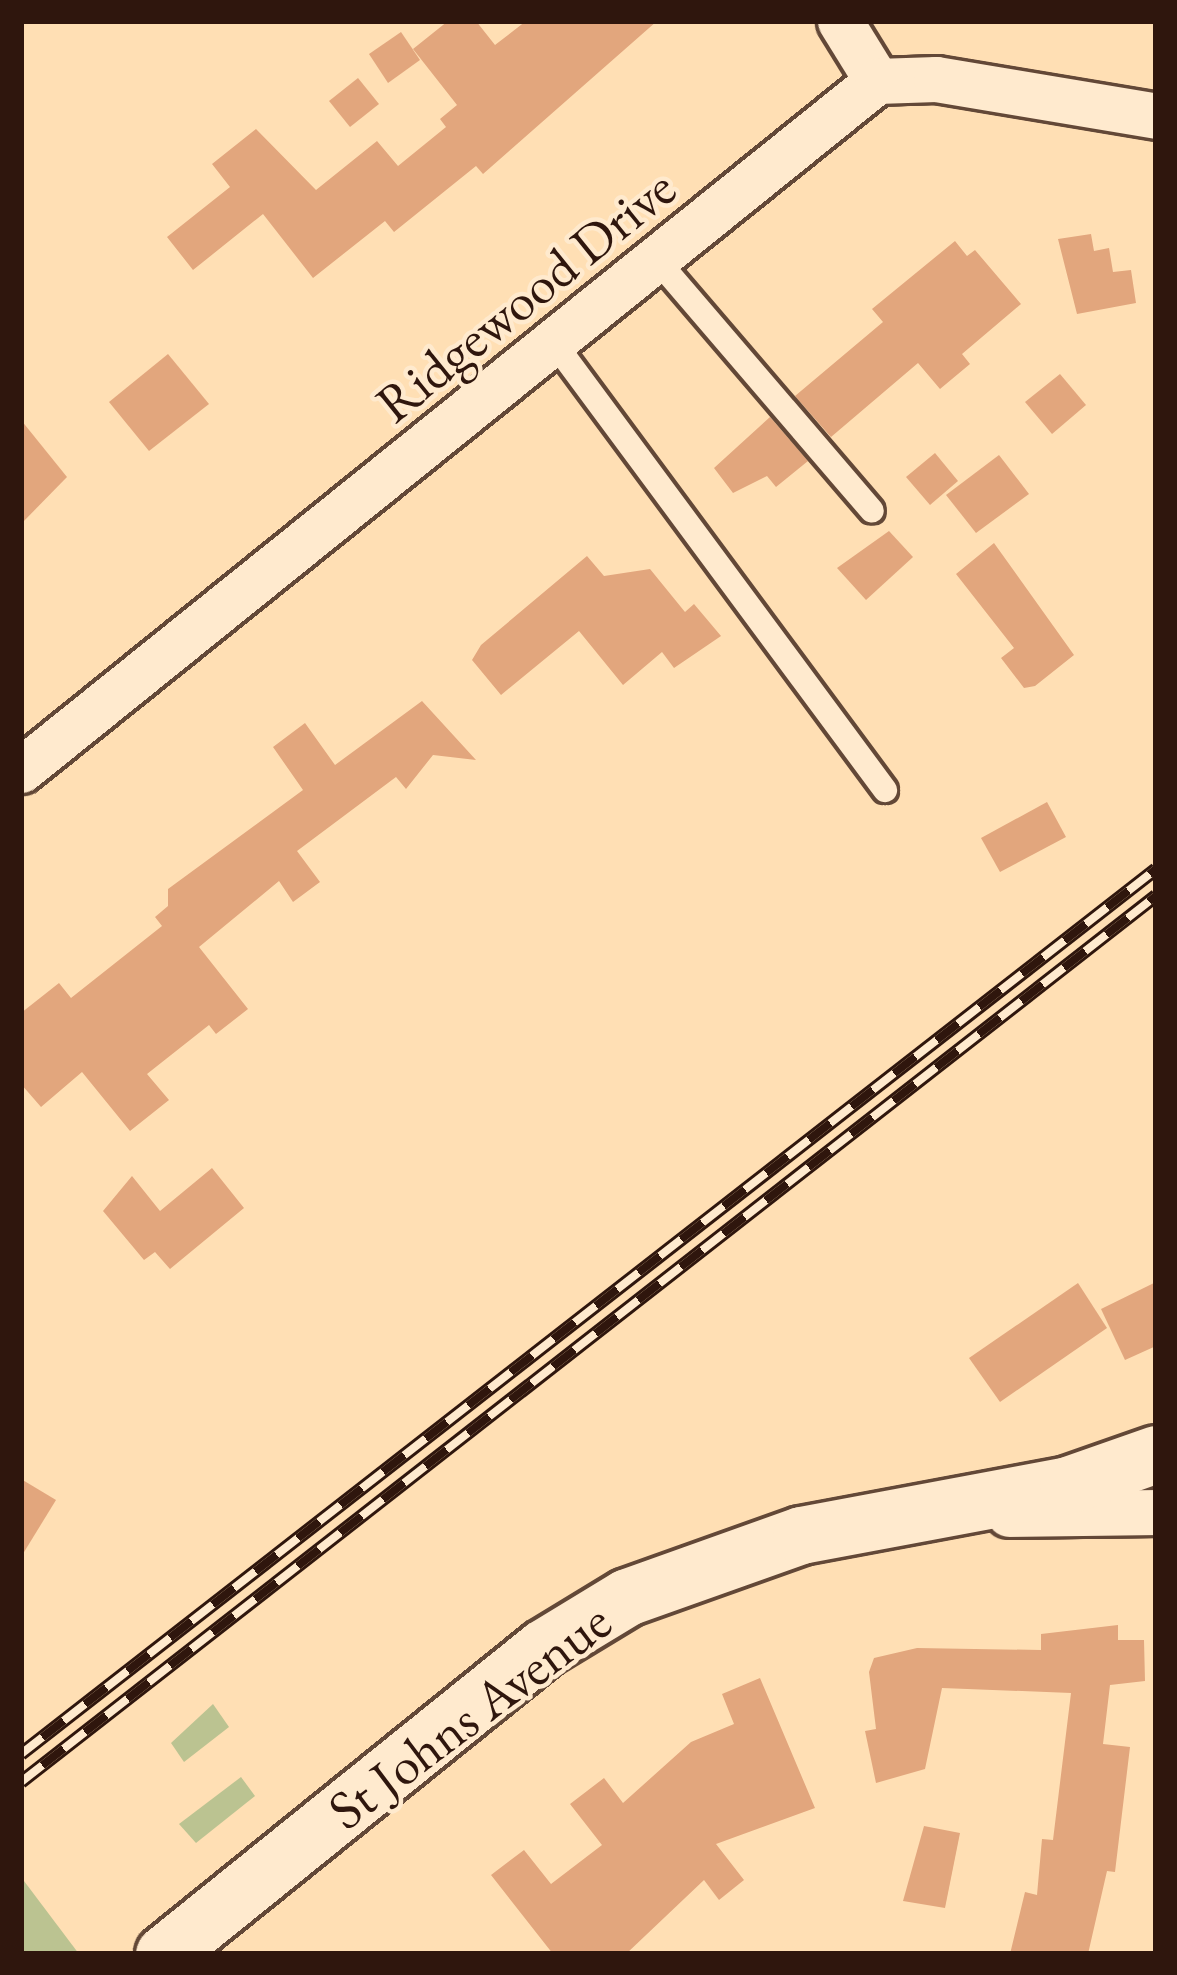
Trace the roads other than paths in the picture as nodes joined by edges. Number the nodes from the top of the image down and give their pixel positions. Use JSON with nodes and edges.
{"nodes":[{"id":1,"x":840,"y":21,"type":"edge"},
{"id":2,"x":877,"y":81,"type":"junction"},
{"id":3,"x":1156,"y":116,"type":"edge"},
{"id":4,"x":657,"y":260,"type":"junction"},
{"id":5,"x":555,"y":344,"type":"junction"},
{"id":6,"x":872,"y":511,"type":"dead end"},
{"id":7,"x":21,"y":770,"type":"edge"},
{"id":8,"x":885,"y":790,"type":"dead end"},
{"id":9,"x":1156,"y":1454,"type":"edge"},
{"id":10,"x":1156,"y":1511,"type":"edge"},
{"id":11,"x":916,"y":1515,"type":"junction"},
{"id":12,"x":164,"y":1954,"type":"edge"}],
"edges":[{"from":1,"to":2,"type":"street"},
{"from":2,"to":3,"type":"street"},
{"from":2,"to":4,"type":"street","name":"Ridgewood Drive"},
{"from":4,"to":5,"type":"street","name":"Ridgewood Drive"},
{"from":4,"to":6,"type":"lane"},
{"from":5,"to":7,"type":"street","name":"Ridgewood Drive"},
{"from":5,"to":8,"type":"lane"},
{"from":9,"to":11,"type":"street","name":"St Johns Avenue"},
{"from":10,"to":11,"type":"street"},
{"from":11,"to":12,"type":"street","name":"St Johns Avenue"}]}
